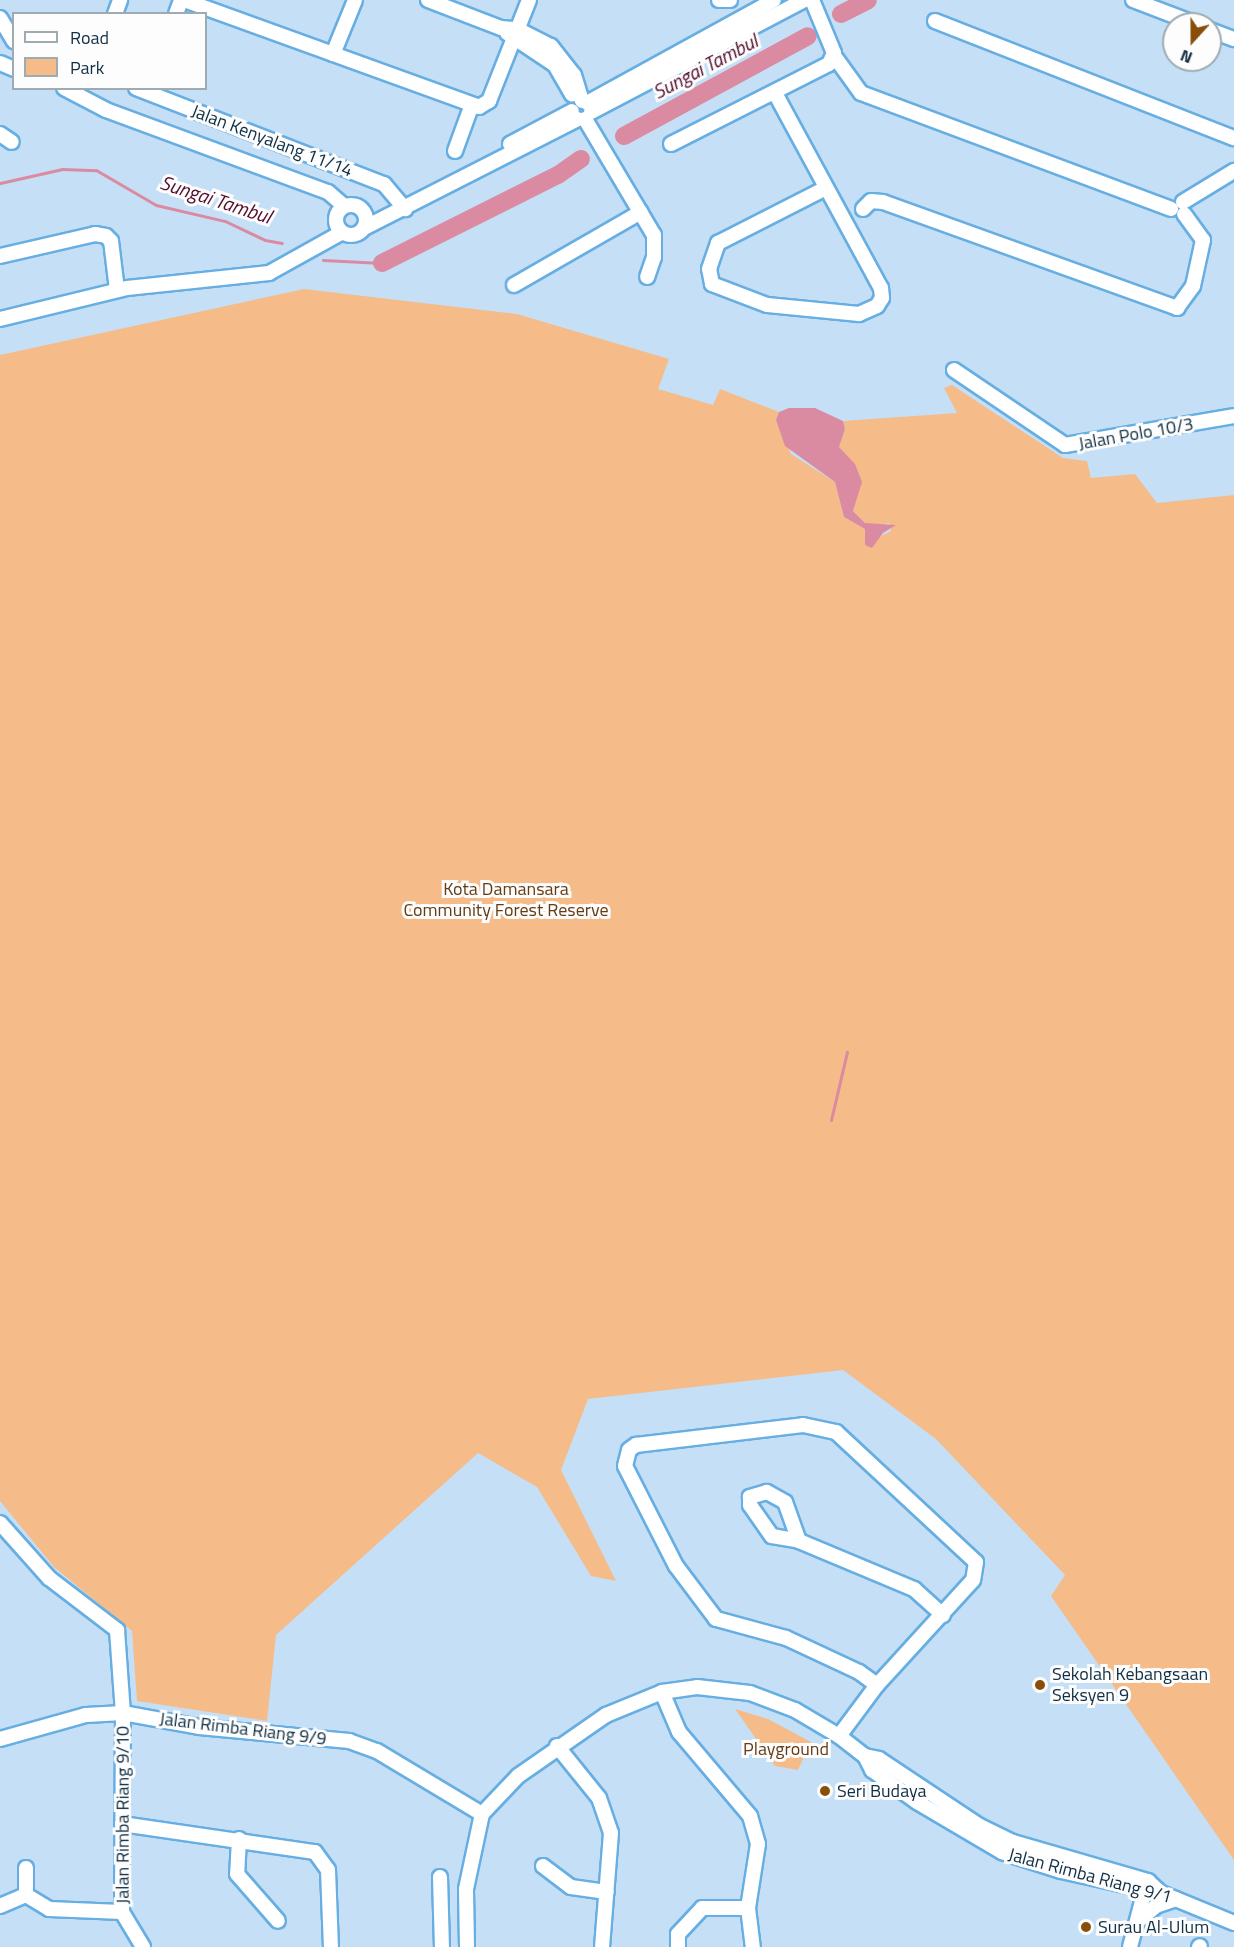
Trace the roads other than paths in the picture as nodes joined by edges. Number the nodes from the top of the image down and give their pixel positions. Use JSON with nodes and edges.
{"nodes":[{"id":1,"x":183,"y":0,"type":"edge"},
{"id":2,"x":355,"y":0,"type":"edge"},
{"id":3,"x":429,"y":0,"type":"edge"},
{"id":4,"x":529,"y":0,"type":"edge"},
{"id":5,"x":774,"y":0,"type":"edge"},
{"id":6,"x":804,"y":0,"type":"edge"},
{"id":7,"x":812,"y":0,"type":"edge"},
{"id":8,"x":1134,"y":0,"type":"edge"},
{"id":9,"x":1165,"y":12,"type":"edge"},
{"id":10,"x":0,"y":18,"type":"edge"},
{"id":11,"x":935,"y":21,"type":"dead end"},
{"id":12,"x":515,"y":34,"type":"junction"},
{"id":13,"x":12,"y":38,"type":"edge"},
{"id":14,"x":333,"y":54,"type":"junction"},
{"id":15,"x":835,"y":57,"type":"junction"},
{"id":16,"x":68,"y":90,"type":"edge"},
{"id":17,"x":141,"y":90,"type":"edge"},
{"id":18,"x":775,"y":93,"type":"junction"},
{"id":19,"x":471,"y":107,"type":"junction"},
{"id":20,"x":582,"y":110,"type":"junction"},
{"id":21,"x":1234,"y":138,"type":"edge"},
{"id":22,"x":671,"y":144,"type":"dead end"},
{"id":23,"x":454,"y":151,"type":"dead end"},
{"id":24,"x":1234,"y":171,"type":"edge"},
{"id":25,"x":824,"y":189,"type":"junction"},
{"id":26,"x":344,"y":206,"type":"junction"},
{"id":27,"x":404,"y":206,"type":"junction"},
{"id":28,"x":1179,"y":208,"type":"junction"},
{"id":29,"x":863,"y":209,"type":"dead end"},
{"id":30,"x":641,"y":212,"type":"junction"},
{"id":31,"x":365,"y":223,"type":"junction"},
{"id":32,"x":341,"y":233,"type":"junction"},
{"id":33,"x":0,"y":256,"type":"edge"},
{"id":34,"x":647,"y":277,"type":"dead end"},
{"id":35,"x":514,"y":285,"type":"dead end"},
{"id":36,"x":117,"y":290,"type":"junction"},
{"id":37,"x":0,"y":319,"type":"edge"},
{"id":38,"x":954,"y":370,"type":"dead end"},
{"id":39,"x":1234,"y":416,"type":"edge"},
{"id":40,"x":0,"y":1523,"type":"edge"},
{"id":41,"x":799,"y":1541,"type":"dead end"},
{"id":42,"x":943,"y":1615,"type":"junction"},
{"id":43,"x":877,"y":1685,"type":"junction"},
{"id":44,"x":662,"y":1692,"type":"junction"},
{"id":45,"x":123,"y":1713,"type":"junction"},
{"id":46,"x":839,"y":1736,"type":"junction"},
{"id":47,"x":0,"y":1739,"type":"edge"},
{"id":48,"x":557,"y":1746,"type":"junction"},
{"id":49,"x":865,"y":1756,"type":"junction"},
{"id":50,"x":925,"y":1790,"type":"junction"},
{"id":51,"x":916,"y":1802,"type":"junction"},
{"id":52,"x":477,"y":1811,"type":"junction"},
{"id":53,"x":122,"y":1824,"type":"junction"},
{"id":54,"x":239,"y":1839,"type":"junction"},
{"id":55,"x":543,"y":1866,"type":"dead end"},
{"id":56,"x":26,"y":1868,"type":"dead end"},
{"id":57,"x":440,"y":1877,"type":"dead end"},
{"id":58,"x":1119,"y":1885,"type":"junction"},
{"id":59,"x":1146,"y":1886,"type":"junction"},
{"id":60,"x":607,"y":1892,"type":"junction"},
{"id":61,"x":26,"y":1894,"type":"junction"},
{"id":62,"x":1176,"y":1899,"type":"junction"},
{"id":63,"x":0,"y":1906,"type":"edge"},
{"id":64,"x":748,"y":1908,"type":"junction"},
{"id":65,"x":122,"y":1912,"type":"junction"},
{"id":66,"x":1137,"y":1918,"type":"junction"},
{"id":67,"x":278,"y":1921,"type":"dead end"},
{"id":68,"x":1234,"y":1923,"type":"edge"},
{"id":69,"x":143,"y":1947,"type":"edge"},
{"id":70,"x":331,"y":1947,"type":"edge"},
{"id":71,"x":442,"y":1947,"type":"edge"},
{"id":72,"x":467,"y":1947,"type":"edge"},
{"id":73,"x":602,"y":1947,"type":"edge"},
{"id":74,"x":678,"y":1947,"type":"edge"},
{"id":75,"x":753,"y":1947,"type":"edge"},
{"id":76,"x":1130,"y":1947,"type":"edge"}],
"edges":[{"from":1,"to":14,"type":"street"},
{"from":2,"to":14,"type":"street"},
{"from":3,"to":12,"type":"street"},
{"from":4,"to":12,"type":"street"},
{"from":5,"to":20,"type":"street"},
{"from":6,"to":20,"type":"street"},
{"from":7,"to":15,"type":"street"},
{"from":8,"to":9,"type":"street"},
{"from":10,"to":13,"type":"street"},
{"from":11,"to":21,"type":"street"},
{"from":12,"to":19,"type":"street"},
{"from":12,"to":20,"type":"street"},
{"from":14,"to":19,"type":"street"},
{"from":15,"to":18,"type":"street"},
{"from":15,"to":28,"type":"street"},
{"from":16,"to":26,"type":"street"},
{"from":17,"to":27,"type":"street","name":"Jalan Kenyalang 11/14"},
{"from":18,"to":22,"type":"street"},
{"from":18,"to":25,"type":"street"},
{"from":19,"to":23,"type":"street"},
{"from":20,"to":27,"type":"street"},
{"from":20,"to":30,"type":"street"},
{"from":24,"to":28,"type":"street"},
{"from":25,"to":25,"type":"street"},
{"from":26,"to":31,"type":"street"},
{"from":26,"to":32,"type":"street"},
{"from":27,"to":31,"type":"street"},
{"from":28,"to":29,"type":"street"},
{"from":30,"to":34,"type":"street"},
{"from":30,"to":35,"type":"street"},
{"from":31,"to":32,"type":"street"},
{"from":32,"to":36,"type":"street"},
{"from":33,"to":36,"type":"street"},
{"from":36,"to":37,"type":"street"},
{"from":38,"to":39,"type":"street","name":"Jalan Polo 10/3"},
{"from":40,"to":45,"type":"street","name":"Jalan Rimba Riang 9/10"},
{"from":41,"to":42,"type":"street"},
{"from":42,"to":43,"type":"street"},
{"from":42,"to":43,"type":"street"},
{"from":43,"to":46,"type":"street"},
{"from":44,"to":46,"type":"street","name":"Jalan Rimba Riang 9/1"},
{"from":44,"to":48,"type":"street","name":"Jalan Rimba Riang 9/1"},
{"from":44,"to":64,"type":"street"},
{"from":45,"to":47,"type":"street","name":"Jalan Rimba Riang 9/9"},
{"from":45,"to":52,"type":"street","name":"Jalan Rimba Riang 9/9"},
{"from":45,"to":53,"type":"street","name":"Jalan Rimba Riang 9/10"},
{"from":46,"to":49,"type":"street","name":"Jalan Rimba Riang 9/1"},
{"from":48,"to":52,"type":"street","name":"Jalan Rimba Riang 9/1"},
{"from":48,"to":60,"type":"street"},
{"from":49,"to":50,"type":"street"},
{"from":49,"to":51,"type":"street","name":"Jalan Rimba Riang 9/1"},
{"from":50,"to":51,"type":"street"},
{"from":50,"to":59,"type":"street"},
{"from":51,"to":58,"type":"street","name":"Jalan Rimba Riang 9/1"},
{"from":52,"to":72,"type":"street"},
{"from":53,"to":54,"type":"street"},
{"from":53,"to":65,"type":"street","name":"Jalan Rimba Riang 9/10"},
{"from":54,"to":67,"type":"street"},
{"from":54,"to":70,"type":"street"},
{"from":55,"to":60,"type":"street"},
{"from":56,"to":61,"type":"street"},
{"from":57,"to":71,"type":"street"},
{"from":58,"to":59,"type":"street","name":"Jalan Rimba Riang 9/1"},
{"from":58,"to":66,"type":"street"},
{"from":59,"to":62,"type":"street","name":"Jalan Rimba Riang 9/1"},
{"from":59,"to":66,"type":"street"},
{"from":60,"to":73,"type":"street"},
{"from":61,"to":63,"type":"street"},
{"from":61,"to":65,"type":"street"},
{"from":62,"to":66,"type":"street"},
{"from":62,"to":68,"type":"street","name":"Jalan Rimba Riang 9/1"},
{"from":64,"to":74,"type":"street"},
{"from":64,"to":75,"type":"street"},
{"from":65,"to":69,"type":"street","name":"Jalan Rimba Riang 9/10"},
{"from":66,"to":76,"type":"street"}]}
